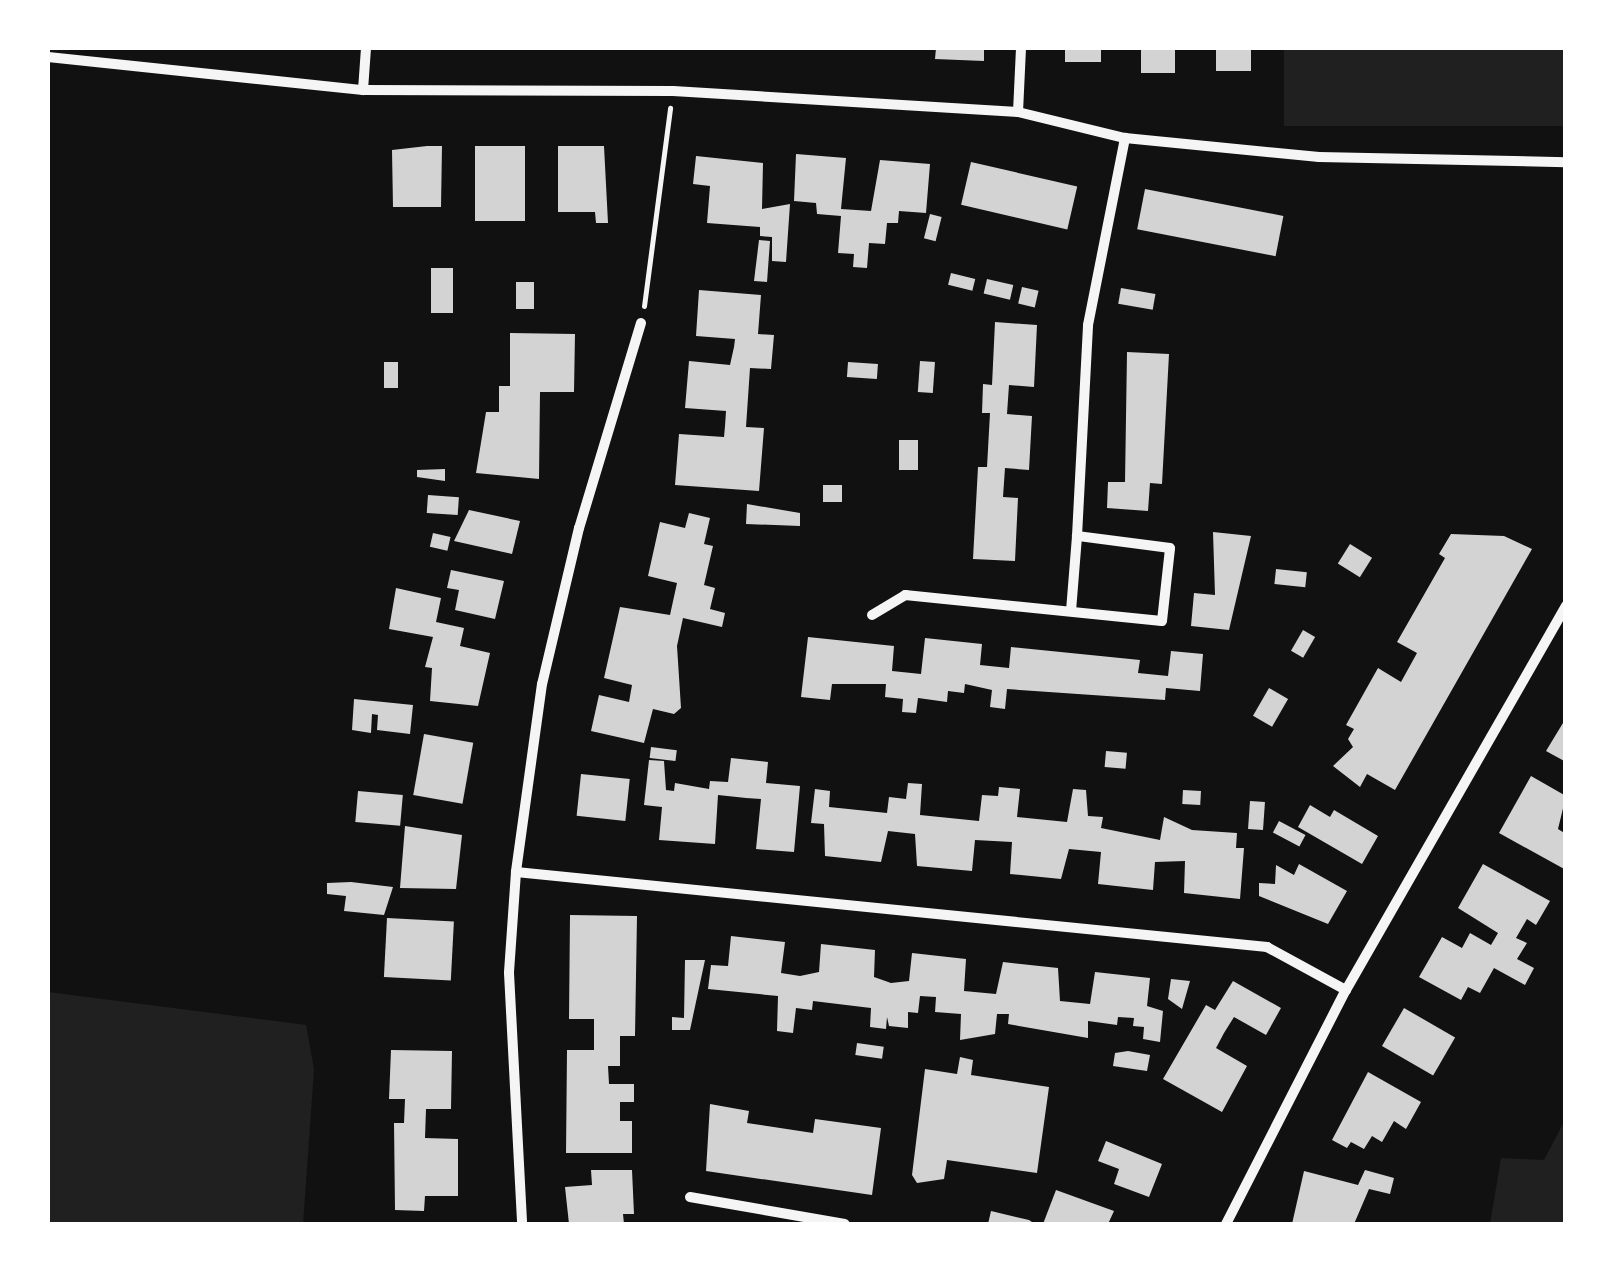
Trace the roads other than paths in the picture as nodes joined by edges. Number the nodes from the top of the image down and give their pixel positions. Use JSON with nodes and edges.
{"nodes":[{"id":1,"x":366,"y":48,"type":"edge"},
{"id":2,"x":1021,"y":48,"type":"edge"},
{"id":3,"x":48,"y":57,"type":"edge"},
{"id":4,"x":363,"y":90,"type":"junction"},
{"id":5,"x":1018,"y":112,"type":"junction"},
{"id":6,"x":1125,"y":138,"type":"junction"},
{"id":7,"x":1566,"y":162,"type":"edge"},
{"id":8,"x":641,"y":323,"type":"road end"},
{"id":9,"x":1077,"y":536,"type":"junction"},
{"id":10,"x":1566,"y":606,"type":"edge"},
{"id":11,"x":1070,"y":611,"type":"junction"},
{"id":12,"x":872,"y":615,"type":"dead end"},
{"id":13,"x":516,"y":872,"type":"junction"},
{"id":14,"x":1346,"y":990,"type":"junction"},
{"id":15,"x":690,"y":1198,"type":"dead end"},
{"id":16,"x":522,"y":1224,"type":"edge"},
{"id":17,"x":846,"y":1224,"type":"edge"},
{"id":18,"x":1226,"y":1224,"type":"edge"}],
"edges":[{"from":1,"to":4,"type":"street"},
{"from":2,"to":5,"type":"street"},
{"from":3,"to":4,"type":"street"},
{"from":4,"to":5,"type":"street"},
{"from":5,"to":6,"type":"street"},
{"from":6,"to":7,"type":"street"},
{"from":6,"to":9,"type":"street"},
{"from":8,"to":13,"type":"street"},
{"from":9,"to":11,"type":"street"},
{"from":9,"to":11,"type":"street"},
{"from":10,"to":14,"type":"street"},
{"from":11,"to":12,"type":"street"},
{"from":13,"to":14,"type":"street"},
{"from":13,"to":16,"type":"street"},
{"from":14,"to":18,"type":"street"},
{"from":15,"to":17,"type":"street"}]}
